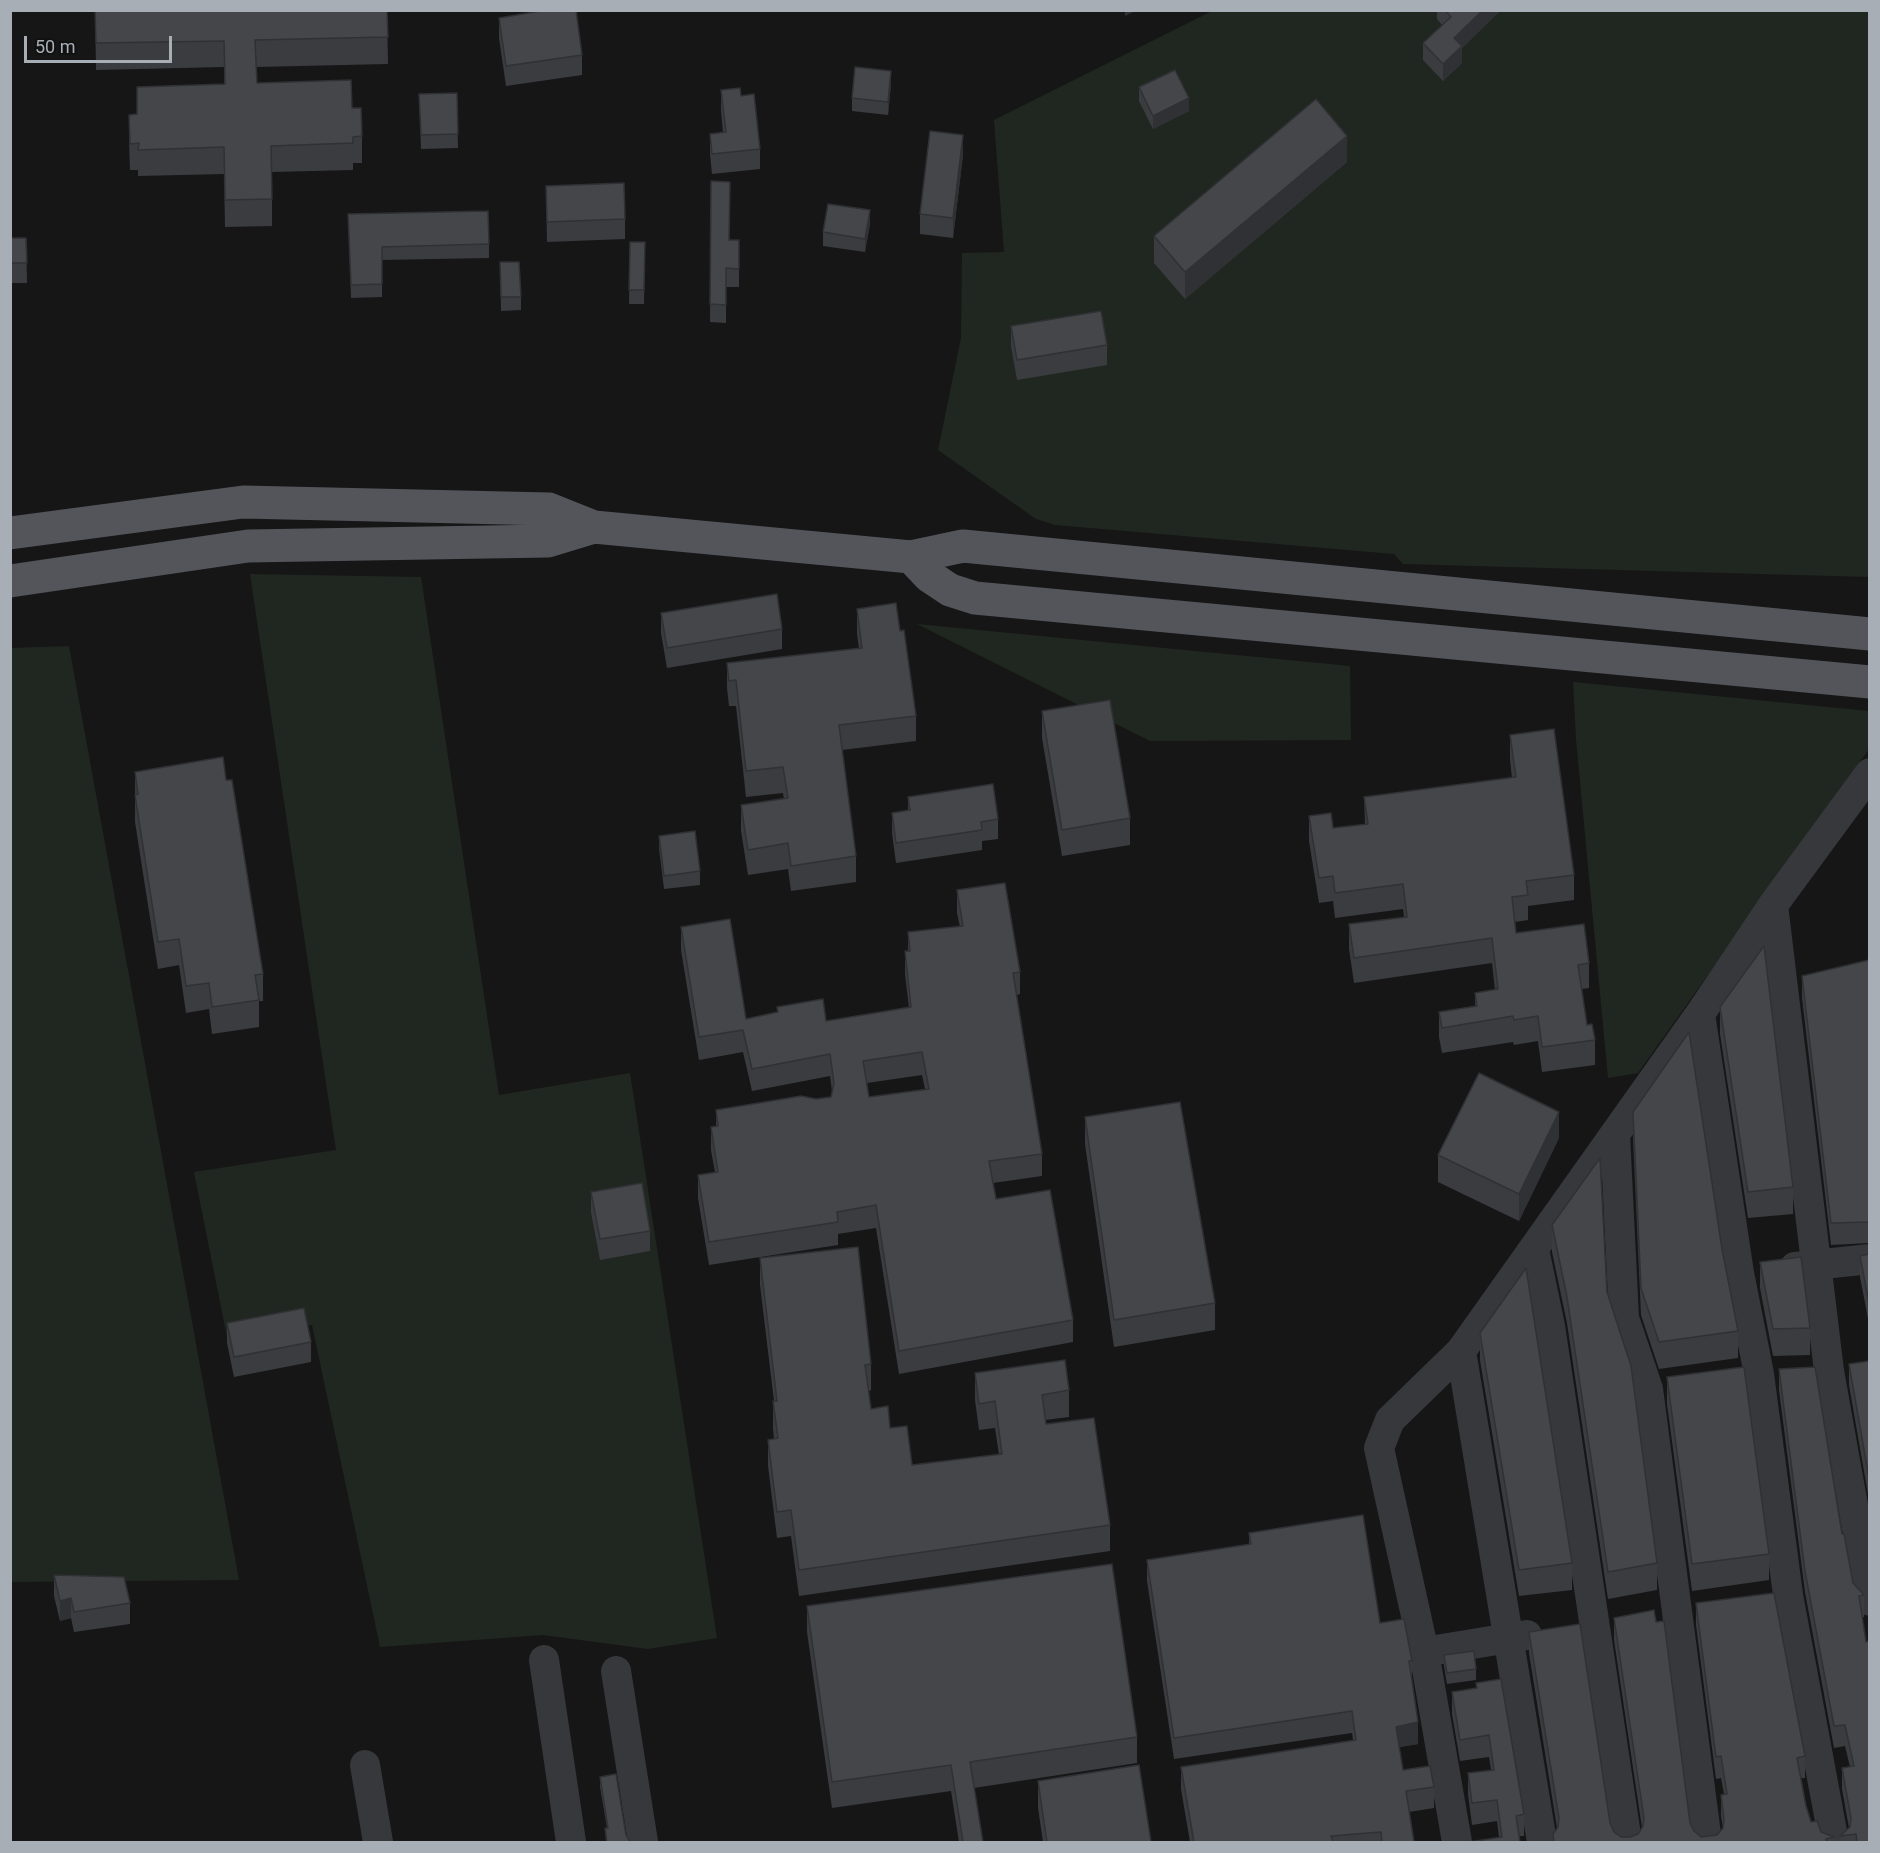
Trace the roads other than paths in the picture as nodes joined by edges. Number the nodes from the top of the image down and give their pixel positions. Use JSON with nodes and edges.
{"nodes":[{"id":1,"x":594,"y":526,"type":"junction"},
{"id":2,"x":10,"y":533,"type":"edge"},
{"id":3,"x":911,"y":557,"type":"junction"},
{"id":4,"x":10,"y":581,"type":"edge"},
{"id":5,"x":1869,"y":634,"type":"edge"},
{"id":6,"x":1869,"y":682,"type":"edge"},
{"id":7,"x":1869,"y":773,"type":"edge"},
{"id":8,"x":1773,"y":905,"type":"junction"},
{"id":9,"x":1700,"y":1014,"type":"junction"},
{"id":10,"x":1615,"y":1134,"type":"junction"},
{"id":11,"x":1534,"y":1249,"type":"junction"},
{"id":12,"x":1869,"y":1259,"type":"edge"},
{"id":13,"x":1815,"y":1265,"type":"junction"},
{"id":14,"x":1739,"y":1273,"type":"junction"},
{"id":15,"x":1461,"y":1351,"type":"junction"},
{"id":16,"x":1859,"y":1366,"type":"edge"},
{"id":17,"x":1782,"y":1373,"type":"junction"},
{"id":18,"x":1869,"y":1600,"type":"edge"},
{"id":19,"x":1688,"y":1609,"type":"junction"},
{"id":20,"x":1572,"y":1629,"type":"junction"},
{"id":21,"x":1507,"y":1638,"type":"junction"},
{"id":22,"x":1424,"y":1652,"type":"junction"},
{"id":23,"x":544,"y":1660,"type":"dead end"},
{"id":24,"x":616,"y":1671,"type":"dead end"},
{"id":25,"x":365,"y":1765,"type":"dead end"},
{"id":26,"x":378,"y":1842,"type":"edge"},
{"id":27,"x":571,"y":1842,"type":"edge"},
{"id":28,"x":643,"y":1842,"type":"edge"},
{"id":29,"x":1457,"y":1842,"type":"edge"},
{"id":30,"x":1542,"y":1842,"type":"edge"},
{"id":31,"x":1627,"y":1842,"type":"edge"},
{"id":32,"x":1707,"y":1842,"type":"edge"},
{"id":33,"x":1834,"y":1842,"type":"edge"}],
"edges":[{"from":1,"to":2,"type":"main road"},
{"from":1,"to":3,"type":"main road"},
{"from":1,"to":4,"type":"main road"},
{"from":3,"to":5,"type":"main road"},
{"from":3,"to":6,"type":"main road"},
{"from":7,"to":8,"type":"street"},
{"from":8,"to":9,"type":"street"},
{"from":8,"to":13,"type":"street"},
{"from":9,"to":10,"type":"street"},
{"from":9,"to":14,"type":"street"},
{"from":10,"to":11,"type":"street"},
{"from":10,"to":19,"type":"street"},
{"from":11,"to":15,"type":"street"},
{"from":11,"to":20,"type":"street"},
{"from":12,"to":13,"type":"street"},
{"from":13,"to":14,"type":"street"},
{"from":13,"to":17,"type":"street"},
{"from":14,"to":17,"type":"street"},
{"from":15,"to":21,"type":"street"},
{"from":15,"to":22,"type":"street"},
{"from":16,"to":17,"type":"street"},
{"from":17,"to":18,"type":"street"},
{"from":17,"to":33,"type":"street"},
{"from":19,"to":20,"type":"street"},
{"from":19,"to":32,"type":"street"},
{"from":20,"to":21,"type":"street"},
{"from":20,"to":31,"type":"street"},
{"from":21,"to":22,"type":"street"},
{"from":21,"to":30,"type":"street"},
{"from":22,"to":29,"type":"street"},
{"from":23,"to":27,"type":"street"},
{"from":24,"to":28,"type":"street"},
{"from":25,"to":26,"type":"street"}]}
